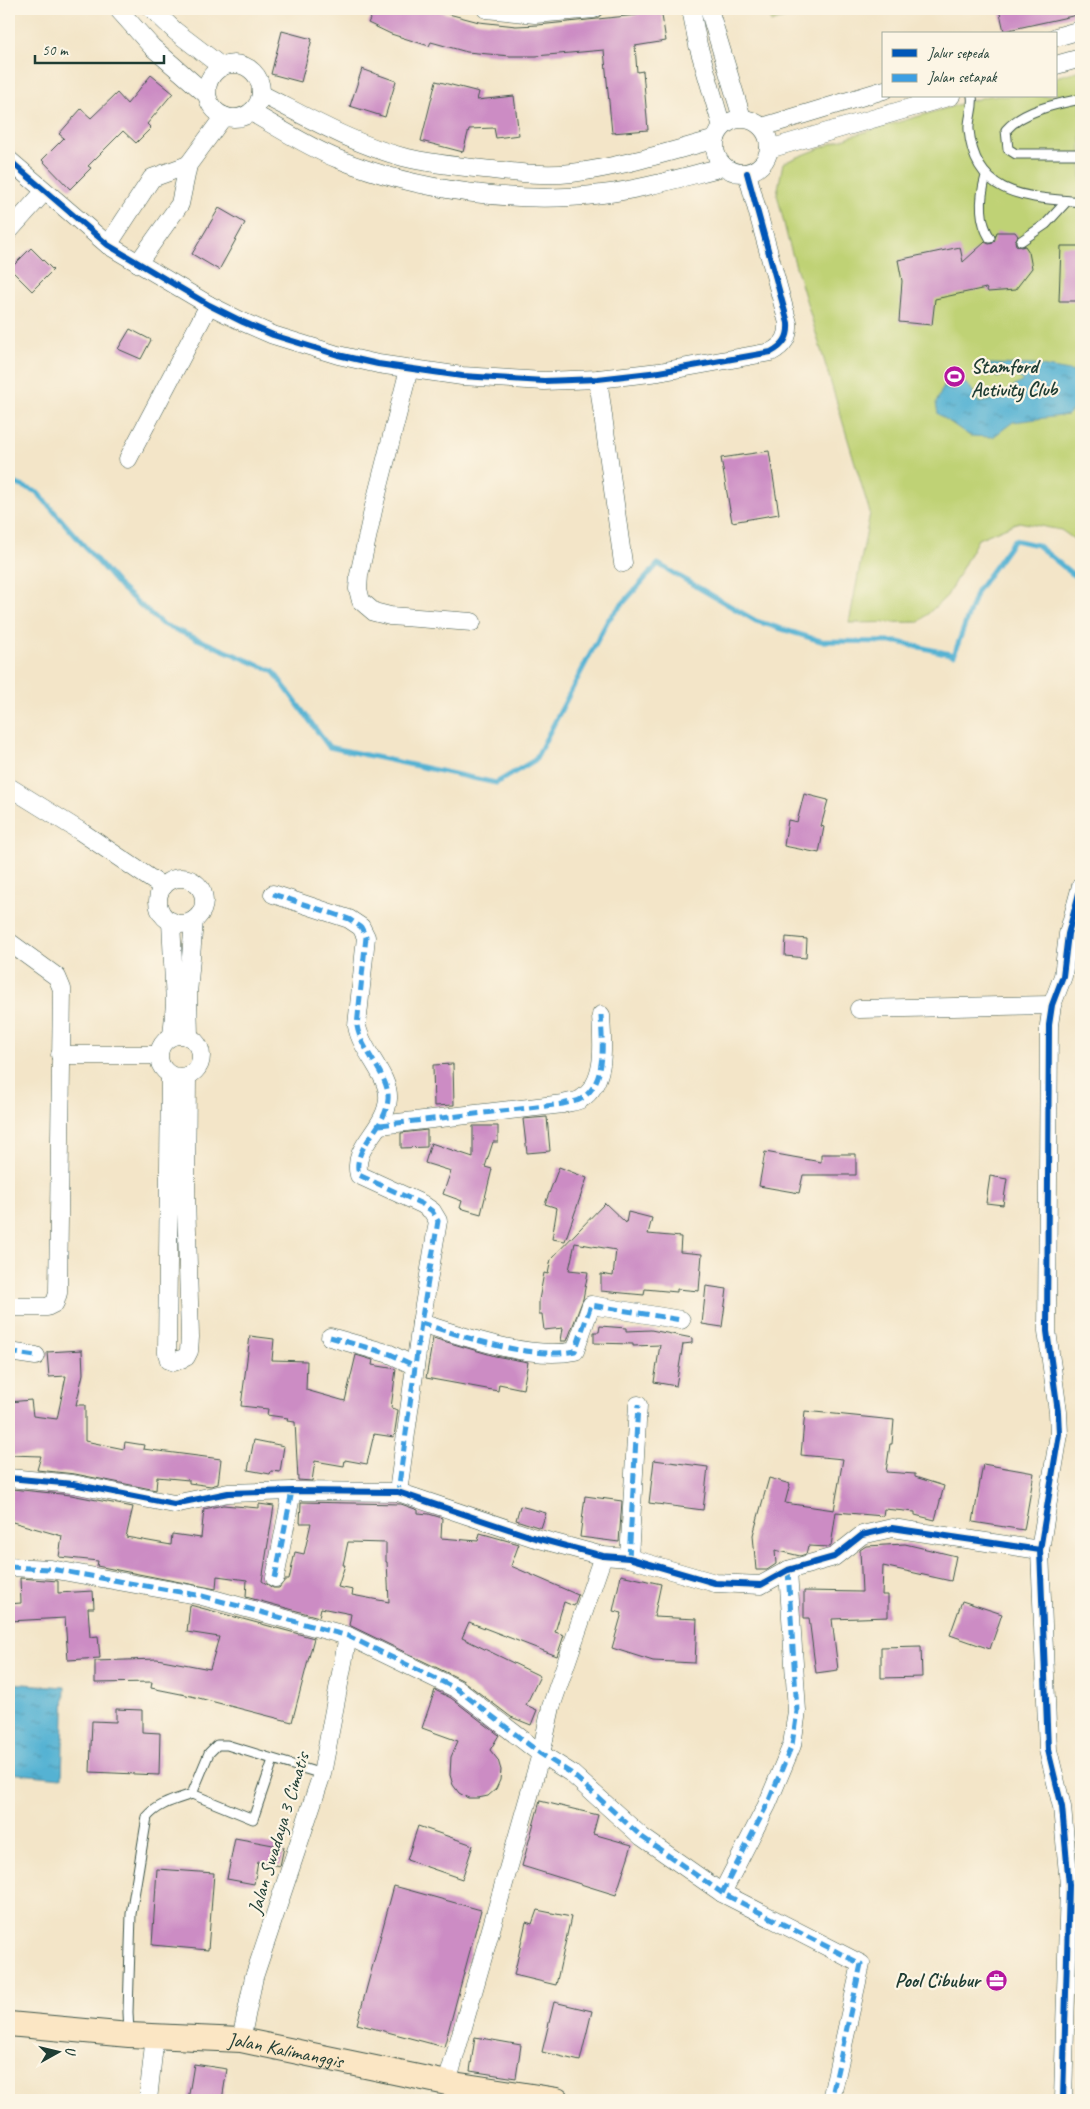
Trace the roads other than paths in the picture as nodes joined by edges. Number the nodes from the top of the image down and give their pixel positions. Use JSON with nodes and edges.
{"nodes":[{"id":1,"x":118,"y":9,"type":"edge"},
{"id":2,"x":152,"y":9,"type":"edge"},
{"id":3,"x":486,"y":9,"type":"edge"},
{"id":4,"x":594,"y":9,"type":"edge"},
{"id":5,"x":691,"y":9,"type":"edge"},
{"id":6,"x":709,"y":9,"type":"edge"},
{"id":7,"x":562,"y":11,"type":"edge"},
{"id":8,"x":1081,"y":30,"type":"edge"},
{"id":9,"x":1058,"y":36,"type":"edge"},
{"id":10,"x":1081,"y":58,"type":"edge"},
{"id":11,"x":1058,"y":64,"type":"edge"},
{"id":12,"x":222,"y":66,"type":"junction"},
{"id":13,"x":882,"y":91,"type":"edge"},
{"id":14,"x":261,"y":94,"type":"junction"},
{"id":15,"x":207,"y":95,"type":"junction"},
{"id":16,"x":944,"y":98,"type":"edge"},
{"id":17,"x":972,"y":98,"type":"edge"},
{"id":18,"x":1081,"y":99,"type":"edge"},
{"id":19,"x":251,"y":112,"type":"junction"},
{"id":20,"x":224,"y":116,"type":"junction"},
{"id":21,"x":742,"y":118,"type":"junction"},
{"id":22,"x":762,"y":127,"type":"junction"},
{"id":23,"x":719,"y":133,"type":"junction"},
{"id":24,"x":769,"y":149,"type":"junction"},
{"id":25,"x":1081,"y":154,"type":"edge"},
{"id":26,"x":9,"y":160,"type":"edge"},
{"id":27,"x":188,"y":165,"type":"junction"},
{"id":28,"x":723,"y":167,"type":"junction"},
{"id":29,"x":747,"y":173,"type":"junction"},
{"id":30,"x":986,"y":176,"type":"junction"},
{"id":31,"x":44,"y":192,"type":"junction"},
{"id":32,"x":1067,"y":200,"type":"junction"},
{"id":33,"x":1081,"y":202,"type":"edge"},
{"id":34,"x":9,"y":231,"type":"edge"},
{"id":35,"x":990,"y":238,"type":"dead end"},
{"id":36,"x":1021,"y":241,"type":"dead end"},
{"id":37,"x":108,"y":245,"type":"junction"},
{"id":38,"x":138,"y":263,"type":"junction"},
{"id":39,"x":209,"y":305,"type":"junction"},
{"id":40,"x":409,"y":369,"type":"junction"},
{"id":41,"x":598,"y":379,"type":"junction"},
{"id":42,"x":128,"y":459,"type":"dead end"},
{"id":43,"x":623,"y":563,"type":"dead end"},
{"id":44,"x":472,"y":622,"type":"dead end"},
{"id":45,"x":9,"y":787,"type":"edge"},
{"id":46,"x":1081,"y":886,"type":"edge"},
{"id":47,"x":163,"y":887,"type":"junction"},
{"id":48,"x":273,"y":894,"type":"dead end"},
{"id":49,"x":194,"y":920,"type":"junction"},
{"id":50,"x":171,"y":921,"type":"junction"},
{"id":51,"x":9,"y":942,"type":"edge"},
{"id":52,"x":1052,"y":1005,"type":"junction"},
{"id":53,"x":859,"y":1009,"type":"dead end"},
{"id":54,"x":601,"y":1015,"type":"dead end"},
{"id":55,"x":180,"y":1036,"type":"junction"},
{"id":56,"x":60,"y":1055,"type":"junction"},
{"id":57,"x":158,"y":1055,"type":"junction"},
{"id":58,"x":179,"y":1076,"type":"junction"},
{"id":59,"x":380,"y":1125,"type":"junction"},
{"id":60,"x":9,"y":1306,"type":"edge"},
{"id":61,"x":681,"y":1320,"type":"dead end"},
{"id":62,"x":421,"y":1323,"type":"junction"},
{"id":63,"x":330,"y":1336,"type":"dead end"},
{"id":64,"x":9,"y":1352,"type":"edge"},
{"id":65,"x":36,"y":1356,"type":"dead end"},
{"id":66,"x":415,"y":1366,"type":"junction"},
{"id":67,"x":638,"y":1405,"type":"dead end"},
{"id":68,"x":9,"y":1478,"type":"edge"},
{"id":69,"x":292,"y":1491,"type":"junction"},
{"id":70,"x":398,"y":1492,"type":"junction"},
{"id":71,"x":1040,"y":1550,"type":"junction"},
{"id":72,"x":603,"y":1556,"type":"junction"},
{"id":73,"x":629,"y":1558,"type":"junction"},
{"id":74,"x":9,"y":1567,"type":"edge"},
{"id":75,"x":788,"y":1570,"type":"junction"},
{"id":76,"x":275,"y":1578,"type":"dead end"},
{"id":77,"x":348,"y":1636,"type":"junction"},
{"id":78,"x":541,"y":1754,"type":"junction"},
{"id":79,"x":273,"y":1760,"type":"junction"},
{"id":80,"x":322,"y":1774,"type":"junction"},
{"id":81,"x":192,"y":1794,"type":"junction"},
{"id":82,"x":722,"y":1894,"type":"junction"},
{"id":83,"x":9,"y":2024,"type":"edge"},
{"id":84,"x":129,"y":2035,"type":"junction"},
{"id":85,"x":155,"y":2035,"type":"junction"},
{"id":86,"x":242,"y":2040,"type":"junction"},
{"id":87,"x":447,"y":2083,"type":"junction"},
{"id":88,"x":148,"y":2100,"type":"edge"},
{"id":89,"x":557,"y":2100,"type":"edge"},
{"id":90,"x":831,"y":2100,"type":"edge"},
{"id":91,"x":1063,"y":2100,"type":"edge"}],
"edges":[{"from":1,"to":15,"type":"street"},
{"from":2,"to":12,"type":"street"},
{"from":3,"to":7,"type":"street"},
{"from":4,"to":7,"type":"street"},
{"from":5,"to":23,"type":"street"},
{"from":6,"to":21,"type":"street"},
{"from":8,"to":9,"type":"street"},
{"from":10,"to":11,"type":"street"},
{"from":12,"to":14,"type":"street"},
{"from":12,"to":15,"type":"street"},
{"from":13,"to":22,"type":"street"},
{"from":14,"to":19,"type":"street"},
{"from":14,"to":23,"type":"street"},
{"from":15,"to":20,"type":"street"},
{"from":16,"to":24,"type":"street"},
{"from":17,"to":30,"type":"lane"},
{"from":18,"to":25,"type":"lane"},
{"from":19,"to":20,"type":"street"},
{"from":19,"to":28,"type":"street"},
{"from":20,"to":27,"type":"street"},
{"from":21,"to":22,"type":"street"},
{"from":21,"to":23,"type":"street"},
{"from":22,"to":24,"type":"street"},
{"from":23,"to":28,"type":"street"},
{"from":24,"to":29,"type":"street"},
{"from":26,"to":31,"type":"street"},
{"from":27,"to":37,"type":"street"},
{"from":27,"to":38,"type":"street"},
{"from":28,"to":29,"type":"street"},
{"from":29,"to":41,"type":"street"},
{"from":30,"to":32,"type":"lane"},
{"from":30,"to":35,"type":"lane"},
{"from":31,"to":34,"type":"street"},
{"from":31,"to":37,"type":"street"},
{"from":32,"to":33,"type":"lane"},
{"from":32,"to":36,"type":"lane"},
{"from":37,"to":38,"type":"street"},
{"from":38,"to":39,"type":"street"},
{"from":39,"to":40,"type":"street"},
{"from":39,"to":42,"type":"street"},
{"from":40,"to":41,"type":"street"},
{"from":40,"to":44,"type":"street"},
{"from":41,"to":43,"type":"street"},
{"from":45,"to":47,"type":"street"},
{"from":46,"to":52,"type":"street"},
{"from":47,"to":49,"type":"street"},
{"from":47,"to":50,"type":"street"},
{"from":48,"to":59,"type":"street"},
{"from":49,"to":50,"type":"street"},
{"from":49,"to":55,"type":"street"},
{"from":50,"to":55,"type":"street"},
{"from":51,"to":56,"type":"street"},
{"from":52,"to":53,"type":"street"},
{"from":52,"to":71,"type":"street"},
{"from":54,"to":59,"type":"street"},
{"from":55,"to":57,"type":"street"},
{"from":55,"to":58,"type":"street"},
{"from":56,"to":57,"type":"street"},
{"from":56,"to":60,"type":"street"},
{"from":57,"to":58,"type":"street"},
{"from":58,"to":58,"type":"street"},
{"from":59,"to":62,"type":"street"},
{"from":61,"to":62,"type":"street"},
{"from":62,"to":66,"type":"street"},
{"from":63,"to":66,"type":"street"},
{"from":64,"to":65,"type":"street"},
{"from":66,"to":70,"type":"street"},
{"from":67,"to":73,"type":"street"},
{"from":68,"to":69,"type":"street"},
{"from":69,"to":70,"type":"street"},
{"from":69,"to":76,"type":"street"},
{"from":70,"to":72,"type":"street"},
{"from":71,"to":75,"type":"street"},
{"from":71,"to":91,"type":"street"},
{"from":72,"to":73,"type":"street"},
{"from":72,"to":78,"type":"street"},
{"from":73,"to":75,"type":"street"},
{"from":74,"to":77,"type":"street"},
{"from":75,"to":82,"type":"street"},
{"from":77,"to":78,"type":"street"},
{"from":77,"to":80,"type":"street","name":"Jalan Swadaya 3 Cimatis"},
{"from":78,"to":82,"type":"street"},
{"from":78,"to":87,"type":"street"},
{"from":79,"to":80,"type":"lane"},
{"from":79,"to":81,"type":"lane"},
{"from":79,"to":81,"type":"lane"},
{"from":80,"to":86,"type":"street","name":"Jalan Swadaya 3 Cimatis"},
{"from":81,"to":84,"type":"lane"},
{"from":82,"to":90,"type":"street"},
{"from":83,"to":84,"type":"main road","name":"Jalan Kalimanggis"},
{"from":84,"to":85,"type":"main road","name":"Jalan Kalimanggis"},
{"from":85,"to":86,"type":"main road","name":"Jalan Kalimanggis"},
{"from":85,"to":88,"type":"street"},
{"from":86,"to":87,"type":"main road","name":"Jalan Kalimanggis"},
{"from":87,"to":89,"type":"main road","name":"Jalan Kalimanggis"}]}
